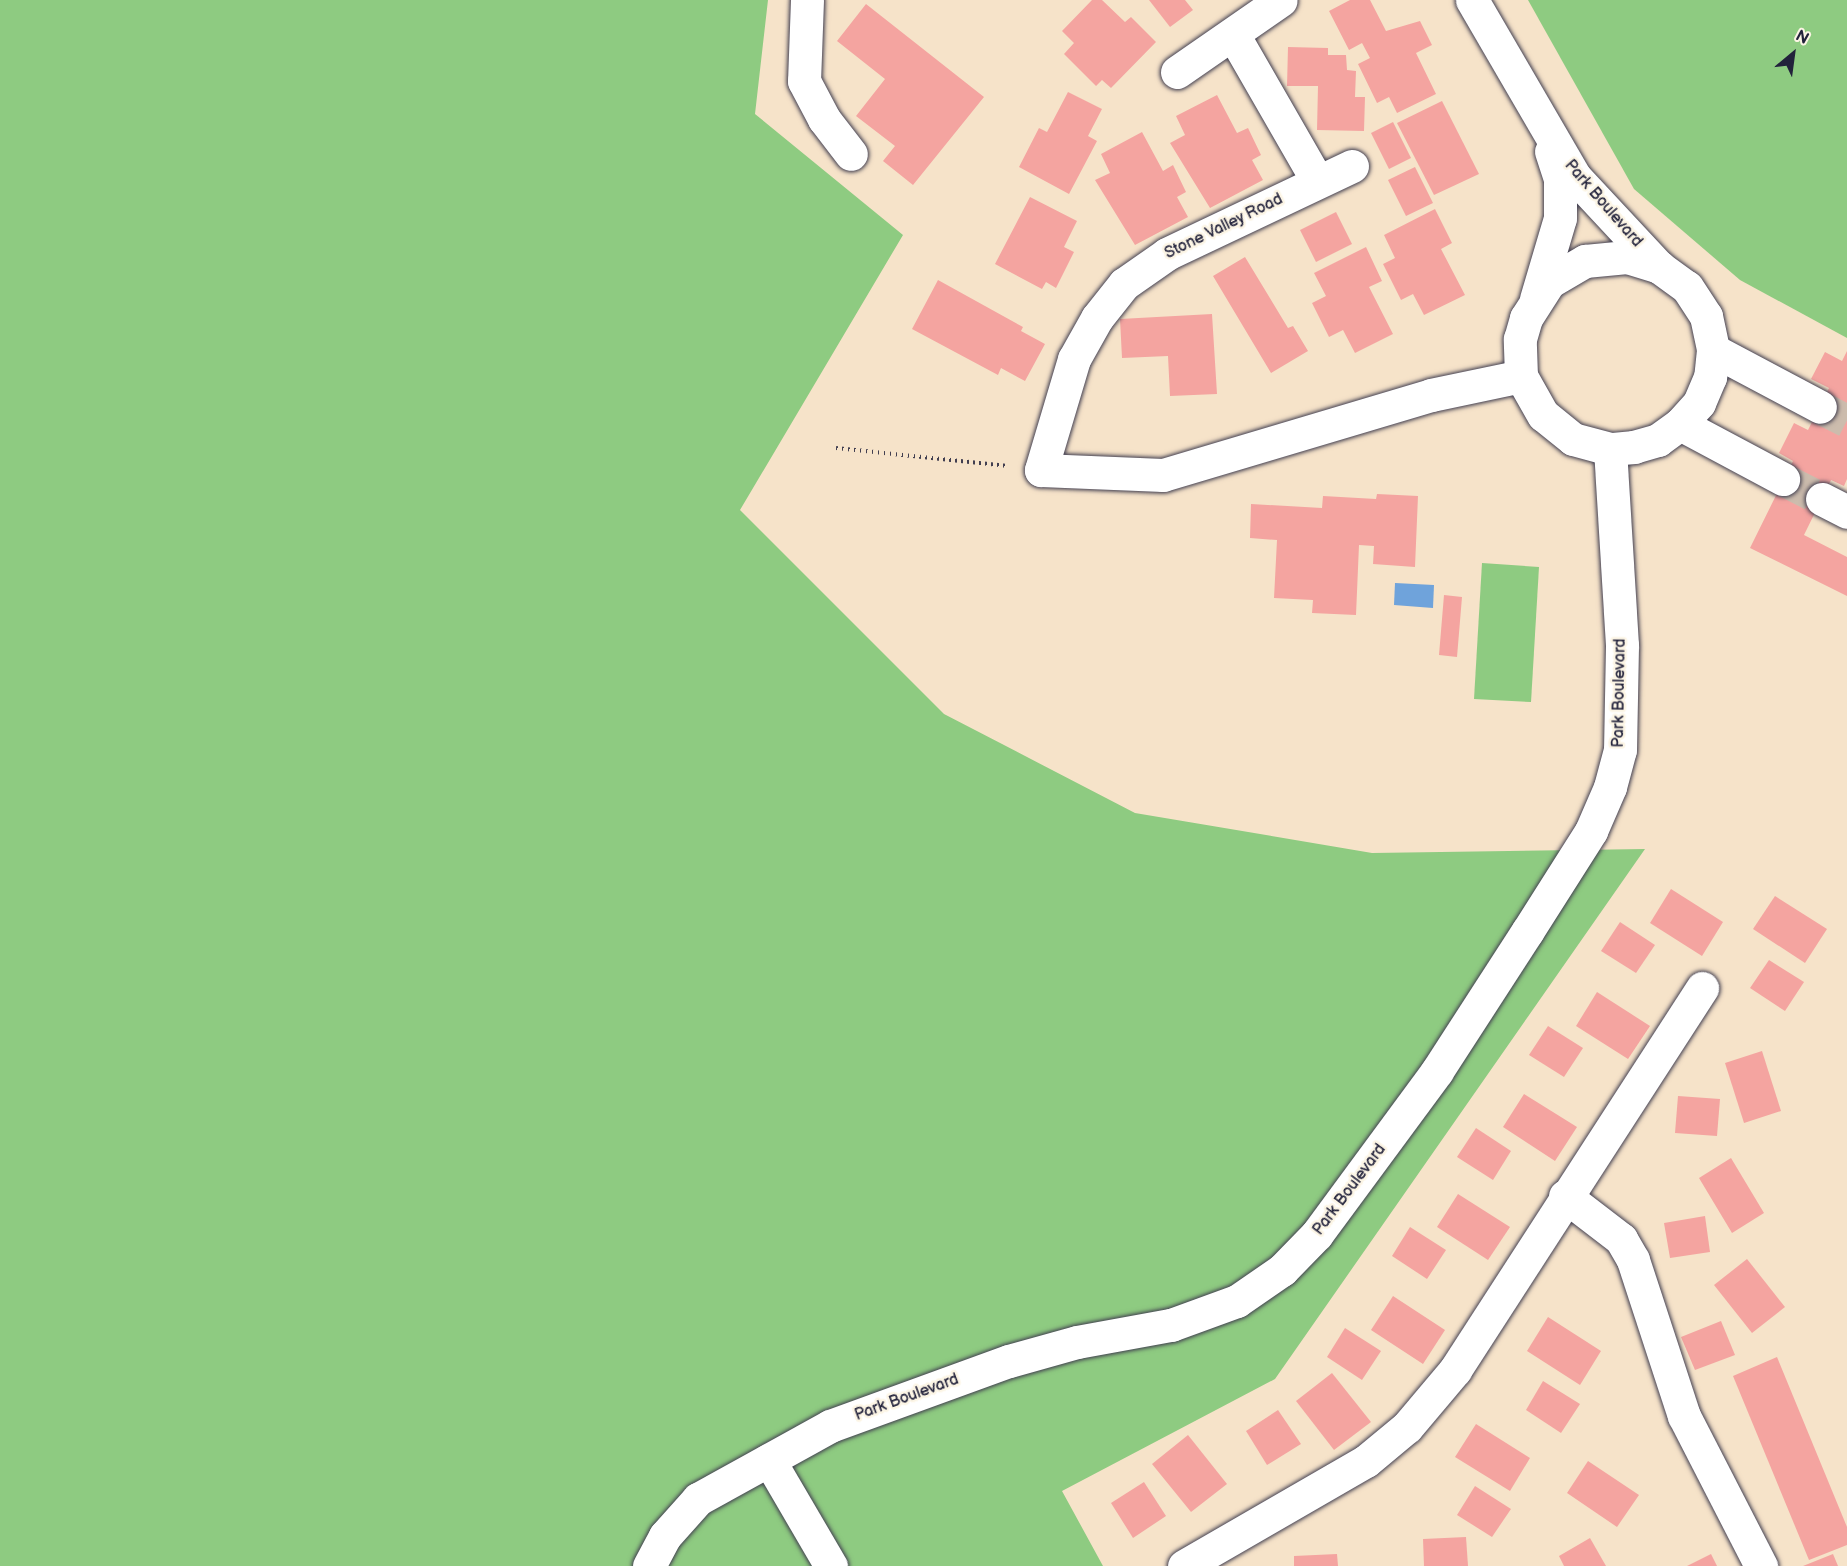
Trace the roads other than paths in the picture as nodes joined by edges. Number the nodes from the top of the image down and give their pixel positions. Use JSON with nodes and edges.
{"nodes":[{"id":1,"x":807,"y":0,"type":"edge"},
{"id":2,"x":1281,"y":0,"type":"edge"},
{"id":3,"x":1472,"y":0,"type":"edge"},
{"id":4,"x":1234,"y":36,"type":"junction"},
{"id":5,"x":1177,"y":72,"type":"dead end"},
{"id":6,"x":1538,"y":116,"type":"junction"},
{"id":7,"x":851,"y":154,"type":"dead end"},
{"id":8,"x":1352,"y":166,"type":"dead end"},
{"id":9,"x":1318,"y":182,"type":"junction"},
{"id":10,"x":1659,"y":267,"type":"junction"},
{"id":11,"x":1536,"y":299,"type":"junction"},
{"id":12,"x":1713,"y":350,"type":"junction"},
{"id":13,"x":1521,"y":376,"type":"junction"},
{"id":14,"x":1820,"y":407,"type":"tunnel mouth"},
{"id":15,"x":1680,"y":424,"type":"junction"},
{"id":16,"x":1610,"y":449,"type":"junction"},
{"id":17,"x":1784,"y":479,"type":"tunnel mouth"},
{"id":18,"x":1702,"y":988,"type":"dead end"},
{"id":19,"x":1566,"y":1196,"type":"junction"},
{"id":20,"x":769,"y":1460,"type":"junction"},
{"id":21,"x":649,"y":1566,"type":"edge"},
{"id":22,"x":831,"y":1566,"type":"edge"},
{"id":23,"x":1184,"y":1566,"type":"edge"},
{"id":24,"x":1761,"y":1566,"type":"edge"}],
"edges":[{"from":1,"to":7,"type":"street"},
{"from":2,"to":4,"type":"street"},
{"from":3,"to":6,"type":"street"},
{"from":4,"to":5,"type":"street"},
{"from":4,"to":9,"type":"street"},
{"from":6,"to":10,"type":"street","name":"Park Boulevard"},
{"from":6,"to":11,"type":"street","name":"Park Boulevard"},
{"from":8,"to":9,"type":"street","name":"Stone Valley Road"},
{"from":9,"to":13,"type":"street","name":"Stone Valley Road"},
{"from":10,"to":11,"type":"street","name":"Park Boulevard"},
{"from":10,"to":12,"type":"street","name":"Park Boulevard"},
{"from":11,"to":13,"type":"street","name":"Park Boulevard"},
{"from":12,"to":14,"type":"street"},
{"from":12,"to":15,"type":"street","name":"Park Boulevard"},
{"from":13,"to":16,"type":"street","name":"Park Boulevard"},
{"from":15,"to":16,"type":"street","name":"Park Boulevard"},
{"from":15,"to":17,"type":"street"},
{"from":16,"to":20,"type":"street","name":"Park Boulevard"},
{"from":18,"to":19,"type":"street"},
{"from":19,"to":23,"type":"street"},
{"from":19,"to":24,"type":"street"},
{"from":20,"to":21,"type":"street","name":"Park Boulevard"},
{"from":20,"to":22,"type":"street"}]}
